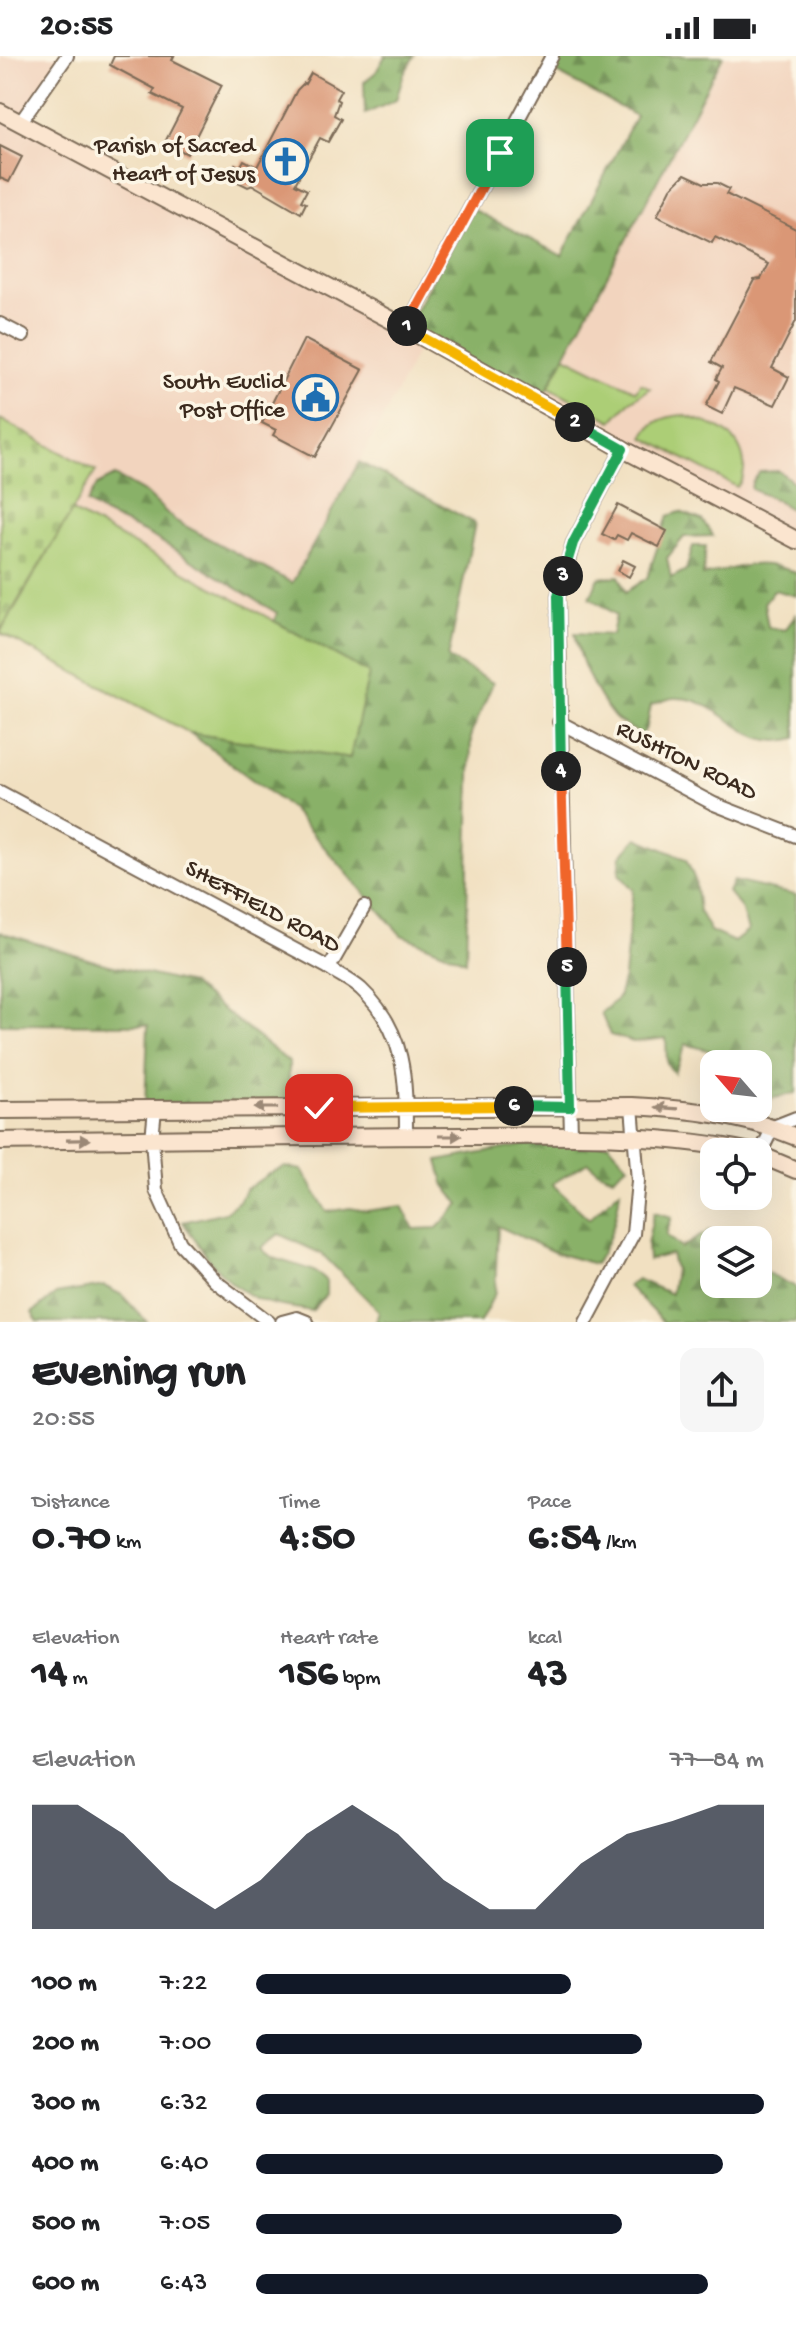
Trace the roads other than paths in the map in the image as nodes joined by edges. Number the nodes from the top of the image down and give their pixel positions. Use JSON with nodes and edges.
{"nodes":[{"id":1,"x":67,"y":56,"type":"edge"},
{"id":2,"x":552,"y":56,"type":"edge"},
{"id":3,"x":0,"y":112,"type":"edge"},
{"id":4,"x":20,"y":123,"type":"junction"},
{"id":5,"x":0,"y":324,"type":"edge"},
{"id":6,"x":406,"y":328,"type":"junction"},
{"id":7,"x":23,"y":336,"type":"dead end"},
{"id":8,"x":623,"y":449,"type":"junction"},
{"id":9,"x":796,"y":540,"type":"edge"},
{"id":10,"x":559,"y":722,"type":"junction"},
{"id":11,"x":0,"y":792,"type":"edge"},
{"id":12,"x":796,"y":836,"type":"edge"},
{"id":13,"x":364,"y":907,"type":"dead end"},
{"id":14,"x":329,"y":968,"type":"junction"},
{"id":15,"x":406,"y":1106,"type":"junction"},
{"id":16,"x":632,"y":1106,"type":"junction"},
{"id":17,"x":570,"y":1107,"type":"junction"},
{"id":18,"x":155,"y":1109,"type":"junction"},
{"id":19,"x":0,"y":1110,"type":"edge"},
{"id":20,"x":796,"y":1118,"type":"edge"},
{"id":21,"x":773,"y":1127,"type":"junction"},
{"id":22,"x":406,"y":1136,"type":"junction"},
{"id":23,"x":571,"y":1136,"type":"junction"},
{"id":24,"x":635,"y":1137,"type":"junction"},
{"id":25,"x":796,"y":1137,"type":"edge"},
{"id":26,"x":766,"y":1138,"type":"edge"},
{"id":27,"x":152,"y":1139,"type":"junction"},
{"id":28,"x":0,"y":1141,"type":"edge"},
{"id":29,"x":700,"y":1142,"type":"edge"},
{"id":30,"x":772,"y":1160,"type":"edge"},
{"id":31,"x":796,"y":1170,"type":"edge"},
{"id":32,"x":269,"y":1322,"type":"edge"},
{"id":33,"x":282,"y":1322,"type":"edge"},
{"id":34,"x":307,"y":1322,"type":"edge"},
{"id":35,"x":586,"y":1322,"type":"edge"}],
"edges":[{"from":1,"to":4,"type":"street"},
{"from":2,"to":6,"type":"street"},
{"from":3,"to":4,"type":"street"},
{"from":4,"to":6,"type":"street"},
{"from":5,"to":7,"type":"street"},
{"from":6,"to":8,"type":"street"},
{"from":8,"to":9,"type":"street"},
{"from":8,"to":10,"type":"street"},
{"from":10,"to":12,"type":"street","name":"RUSHTON ROAD"},
{"from":10,"to":17,"type":"street"},
{"from":11,"to":14,"type":"street","name":"SHEFFIELD ROAD"},
{"from":13,"to":14,"type":"street"},
{"from":14,"to":15,"type":"street","name":"SHEFFIELD ROAD"},
{"from":15,"to":17,"type":"street"},
{"from":15,"to":18,"type":"street","one_way":true},
{"from":15,"to":22,"type":"street","name":"SHEFFIELD ROAD"},
{"from":16,"to":17,"type":"street"},
{"from":21,"to":16,"type":"street","one_way":true},
{"from":16,"to":24,"type":"street"},
{"from":17,"to":23,"type":"street"},
{"from":18,"to":19,"type":"street"},
{"from":18,"to":27,"type":"street"},
{"from":20,"to":21,"type":"street"},
{"from":21,"to":25,"type":"street"},
{"from":21,"to":26,"type":"street"},
{"from":22,"to":23,"type":"street","one_way":true},
{"from":22,"to":27,"type":"street"},
{"from":23,"to":24,"type":"street"},
{"from":24,"to":29,"type":"street"},
{"from":24,"to":35,"type":"street"},
{"from":28,"to":27,"type":"street","one_way":true},
{"from":27,"to":32,"type":"street"},
{"from":30,"to":31,"type":"street"},
{"from":33,"to":34,"type":"street"}]}
